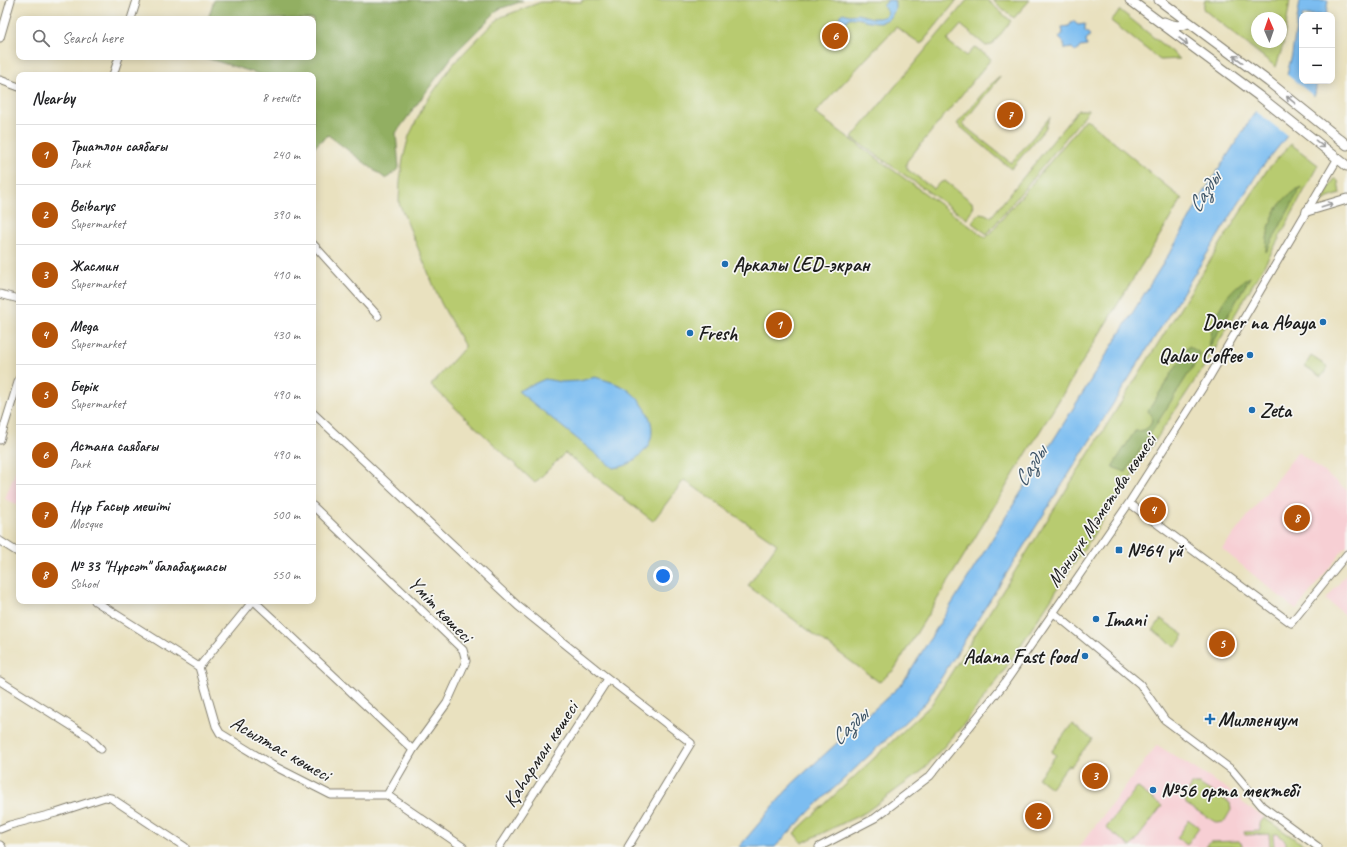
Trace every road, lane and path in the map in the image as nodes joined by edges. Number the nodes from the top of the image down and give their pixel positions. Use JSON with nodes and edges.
{"nodes":[{"id":1,"x":12,"y":0,"type":"edge"},
{"id":2,"x":137,"y":0,"type":"edge"},
{"id":3,"x":1130,"y":0,"type":"edge"},
{"id":4,"x":1159,"y":0,"type":"edge"},
{"id":5,"x":1150,"y":15,"type":"junction"},
{"id":6,"x":132,"y":16,"type":"edge"},
{"id":7,"x":1188,"y":22,"type":"junction"},
{"id":8,"x":0,"y":38,"type":"edge"},
{"id":9,"x":118,"y":60,"type":"edge"},
{"id":10,"x":114,"y":72,"type":"edge"},
{"id":11,"x":0,"y":80,"type":"edge"},
{"id":12,"x":16,"y":86,"type":"edge"},
{"id":13,"x":1346,"y":142,"type":"edge"},
{"id":14,"x":1338,"y":158,"type":"junction"},
{"id":15,"x":1347,"y":166,"type":"edge"},
{"id":16,"x":1347,"y":199,"type":"edge"},
{"id":17,"x":1306,"y":211,"type":"junction"},
{"id":18,"x":316,"y":247,"type":"edge"},
{"id":19,"x":0,"y":294,"type":"edge"},
{"id":20,"x":16,"y":298,"type":"edge"},
{"id":21,"x":378,"y":316,"type":"dead end"},
{"id":22,"x":16,"y":398,"type":"edge"},
{"id":23,"x":316,"y":416,"type":"edge"},
{"id":24,"x":1,"y":436,"type":"edge"},
{"id":25,"x":1129,"y":503,"type":"junction"},
{"id":26,"x":316,"y":509,"type":"edge"},
{"id":27,"x":0,"y":542,"type":"edge"},
{"id":28,"x":16,"y":551,"type":"edge"},
{"id":29,"x":1347,"y":554,"type":"edge"},
{"id":30,"x":100,"y":604,"type":"edge"},
{"id":31,"x":252,"y":604,"type":"edge"},
{"id":32,"x":257,"y":604,"type":"edge"},
{"id":33,"x":1054,"y":613,"type":"junction"},
{"id":34,"x":199,"y":667,"type":"junction"},
{"id":35,"x":608,"y":679,"type":"junction"},
{"id":36,"x":0,"y":681,"type":"edge"},
{"id":37,"x":101,"y":749,"type":"dead end"},
{"id":38,"x":413,"y":750,"type":"junction"},
{"id":39,"x":387,"y":795,"type":"junction"},
{"id":40,"x":0,"y":829,"type":"edge"},
{"id":41,"x":185,"y":847,"type":"edge"},
{"id":42,"x":463,"y":847,"type":"edge"},
{"id":43,"x":499,"y":847,"type":"edge"},
{"id":44,"x":628,"y":847,"type":"edge"},
{"id":45,"x":819,"y":847,"type":"edge"},
{"id":46,"x":1318,"y":847,"type":"edge"}],
"edges":[{"from":1,"to":8,"type":"street"},
{"from":2,"to":6,"type":"street"},
{"from":3,"to":5,"type":"main road"},
{"from":4,"to":7,"type":"main road"},
{"from":5,"to":7,"type":"main road"},
{"from":5,"to":14,"type":"main road","one_way":true},
{"from":13,"to":7,"type":"main road","one_way":true},
{"from":9,"to":10,"type":"street"},
{"from":11,"to":12,"type":"street"},
{"from":13,"to":14,"type":"main road","name":"Мәншүк Мәметова көшесі"},
{"from":14,"to":15,"type":"main road"},
{"from":14,"to":17,"type":"street","name":"Мәншүк Мәметова көшесі"},
{"from":17,"to":16,"type":"main road","one_way":true},
{"from":17,"to":25,"type":"street","name":"Мәншүк Мәметова көшесі"},
{"from":18,"to":21,"type":"street"},
{"from":19,"to":20,"type":"street"},
{"from":22,"to":24,"type":"street"},
{"from":23,"to":35,"type":"street"},
{"from":25,"to":29,"type":"street"},
{"from":25,"to":33,"type":"street","name":"Мәншүк Мәметова көшесі"},
{"from":26,"to":38,"type":"street","name":"Үміт көшесі"},
{"from":27,"to":28,"type":"street"},
{"from":30,"to":34,"type":"street"},
{"from":31,"to":34,"type":"street"},
{"from":32,"to":38,"type":"street"},
{"from":33,"to":45,"type":"street","name":"Мәншүк Мәметова көшесі"},
{"from":33,"to":46,"type":"street"},
{"from":34,"to":39,"type":"street","name":"Асылтас көшесі"},
{"from":35,"to":43,"type":"street","name":"Қаһарман көшесі"},
{"from":35,"to":44,"type":"street"},
{"from":36,"to":37,"type":"street"},
{"from":38,"to":39,"type":"street","name":"Үміт көшесі"},
{"from":39,"to":42,"type":"street"},
{"from":40,"to":41,"type":"street"}]}
